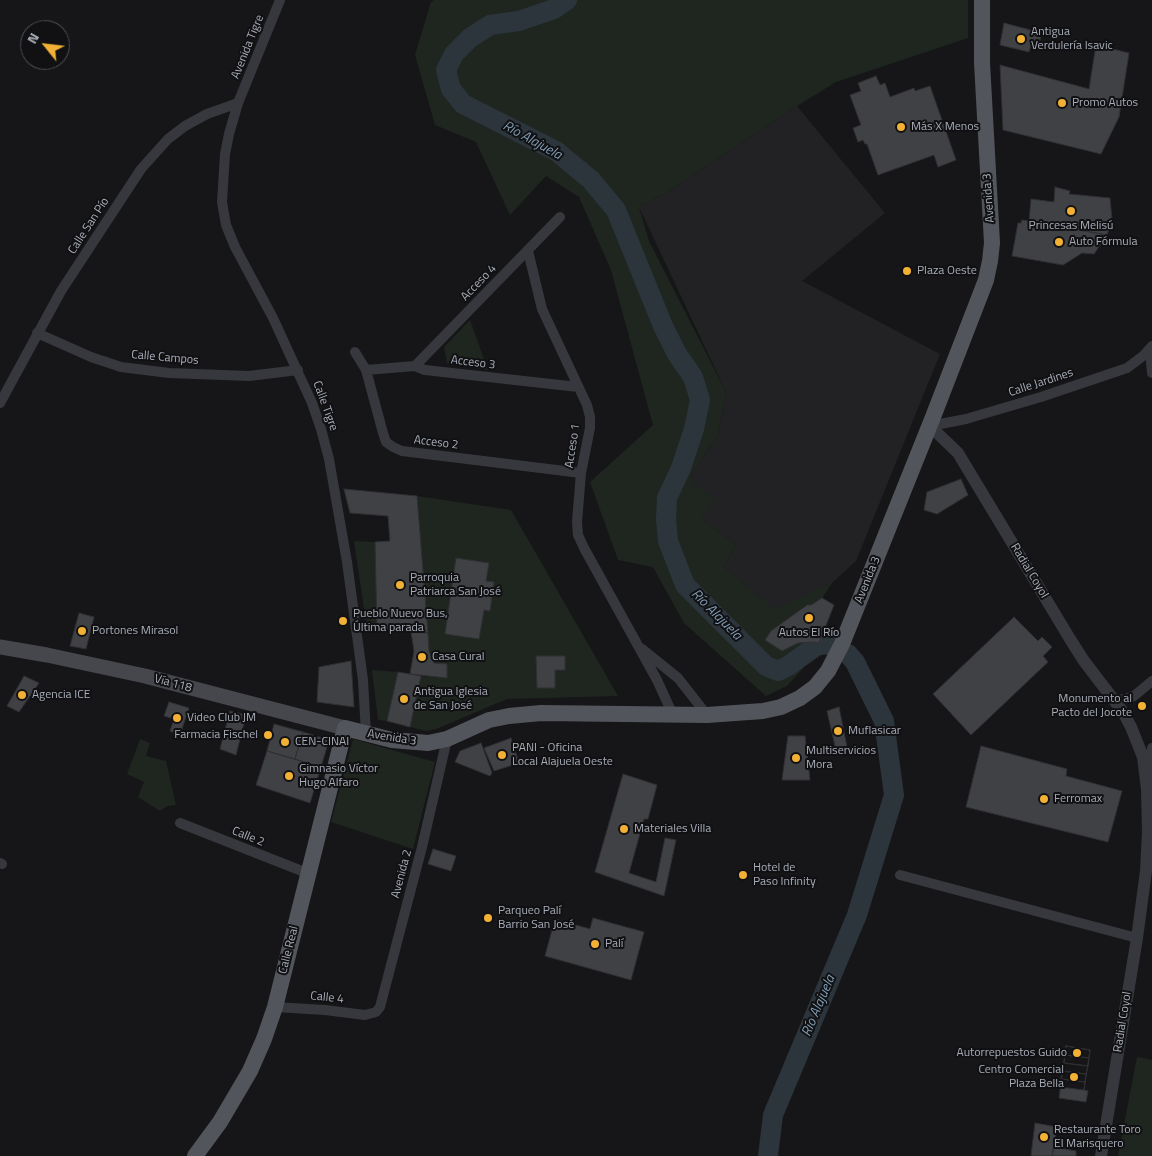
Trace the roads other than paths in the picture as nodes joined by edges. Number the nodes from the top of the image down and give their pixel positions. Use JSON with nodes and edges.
{"nodes":[{"id":1,"x":280,"y":0,"type":"edge"},
{"id":2,"x":982,"y":0,"type":"edge"},
{"id":3,"x":238,"y":103,"type":"junction"},
{"id":4,"x":560,"y":217,"type":"dead end"},
{"id":5,"x":528,"y":251,"type":"junction"},
{"id":6,"x":37,"y":333,"type":"junction"},
{"id":7,"x":1151,"y":348,"type":"edge"},
{"id":8,"x":355,"y":352,"type":"dead end"},
{"id":9,"x":415,"y":366,"type":"junction"},
{"id":10,"x":298,"y":370,"type":"junction"},
{"id":11,"x":366,"y":370,"type":"junction"},
{"id":12,"x":1152,"y":373,"type":"edge"},
{"id":13,"x":578,"y":387,"type":"junction"},
{"id":14,"x":0,"y":403,"type":"edge"},
{"id":15,"x":930,"y":426,"type":"junction"},
{"id":16,"x":581,"y":473,"type":"junction"},
{"id":17,"x":636,"y":643,"type":"junction"},
{"id":18,"x":0,"y":647,"type":"edge"},
{"id":19,"x":1152,"y":681,"type":"edge"},
{"id":20,"x":1114,"y":700,"type":"junction"},
{"id":21,"x":672,"y":715,"type":"junction"},
{"id":22,"x":707,"y":715,"type":"junction"},
{"id":23,"x":1127,"y":718,"type":"junction"},
{"id":24,"x":345,"y":728,"type":"junction"},
{"id":25,"x":366,"y":734,"type":"junction"},
{"id":26,"x":447,"y":740,"type":"junction"},
{"id":27,"x":1152,"y":748,"type":"edge"},
{"id":28,"x":1150,"y":778,"type":"edge"},
{"id":29,"x":1152,"y":816,"type":"edge"},
{"id":30,"x":180,"y":823,"type":"dead end"},
{"id":31,"x":307,"y":873,"type":"junction"},
{"id":32,"x":900,"y":875,"type":"dead end"},
{"id":33,"x":1144,"y":888,"type":"junction"},
{"id":34,"x":1137,"y":938,"type":"junction"},
{"id":35,"x":275,"y":1006,"type":"junction"},
{"id":36,"x":376,"y":1012,"type":"joint"},
{"id":37,"x":195,"y":1156,"type":"edge"},
{"id":38,"x":1101,"y":1156,"type":"edge"}],
"edges":[{"from":1,"to":3,"type":"street","name":"Avenida Tigre"},
{"from":2,"to":15,"type":"main road","name":"Avenida 3"},
{"from":3,"to":6,"type":"street","name":"Calle San Pío"},
{"from":3,"to":10,"type":"street","name":"Calle Tigre"},
{"from":4,"to":5,"type":"street","name":"Acceso 4"},
{"from":5,"to":9,"type":"street","name":"Acceso 4"},
{"from":5,"to":13,"type":"street","name":"Acceso 1"},
{"from":6,"to":10,"type":"street","name":"Calle Campos"},
{"from":6,"to":14,"type":"street","name":"Calle San Pío"},
{"from":7,"to":12,"type":"street"},
{"from":7,"to":15,"type":"street","name":"Calle Jardines"},
{"from":8,"to":11,"type":"street","name":"Acceso 2"},
{"from":9,"to":11,"type":"street","name":"Acceso 3"},
{"from":9,"to":13,"type":"street","name":"Acceso 3"},
{"from":10,"to":25,"type":"street","name":"Calle Tigre"},
{"from":11,"to":16,"type":"street","name":"Acceso 2"},
{"from":13,"to":16,"type":"street","name":"Acceso 1"},
{"from":15,"to":20,"type":"street","name":"Radial Coyol"},
{"from":15,"to":22,"type":"main road","name":"Avenida 3"},
{"from":16,"to":17,"type":"street","name":"Acceso 1"},
{"from":17,"to":21,"type":"street","name":"Acceso 1"},
{"from":17,"to":22,"type":"street","name":"Acceso 1"},
{"from":18,"to":24,"type":"main road","name":"Vía 118"},
{"from":19,"to":20,"type":"street"},
{"from":20,"to":23,"type":"street","name":"Radial Coyol"},
{"from":21,"to":22,"type":"main road","name":"Avenida 3"},
{"from":21,"to":26,"type":"main road","name":"Avenida 3"},
{"from":23,"to":28,"type":"street","name":"Radial Coyol"},
{"from":23,"to":28,"type":"street","name":"Radial Coyol"},
{"from":24,"to":25,"type":"main road","name":"Avenida 3"},
{"from":24,"to":31,"type":"main road","name":"Calle Real"},
{"from":25,"to":26,"type":"main road","name":"Avenida 3"},
{"from":26,"to":36,"type":"street","name":"Avenida 2"},
{"from":27,"to":28,"type":"street"},
{"from":28,"to":33,"type":"street","name":"Radial Coyol"},
{"from":29,"to":33,"type":"street","name":"Radial Coyol"},
{"from":30,"to":31,"type":"street","name":"Calle 2"},
{"from":31,"to":35,"type":"main road","name":"Calle Real"},
{"from":32,"to":34,"type":"street"},
{"from":33,"to":34,"type":"street","name":"Radial Coyol"},
{"from":34,"to":38,"type":"street","name":"Radial Coyol"},
{"from":35,"to":36,"type":"street","name":"Calle 4"},
{"from":35,"to":37,"type":"main road","name":"Calle Real"}]}
